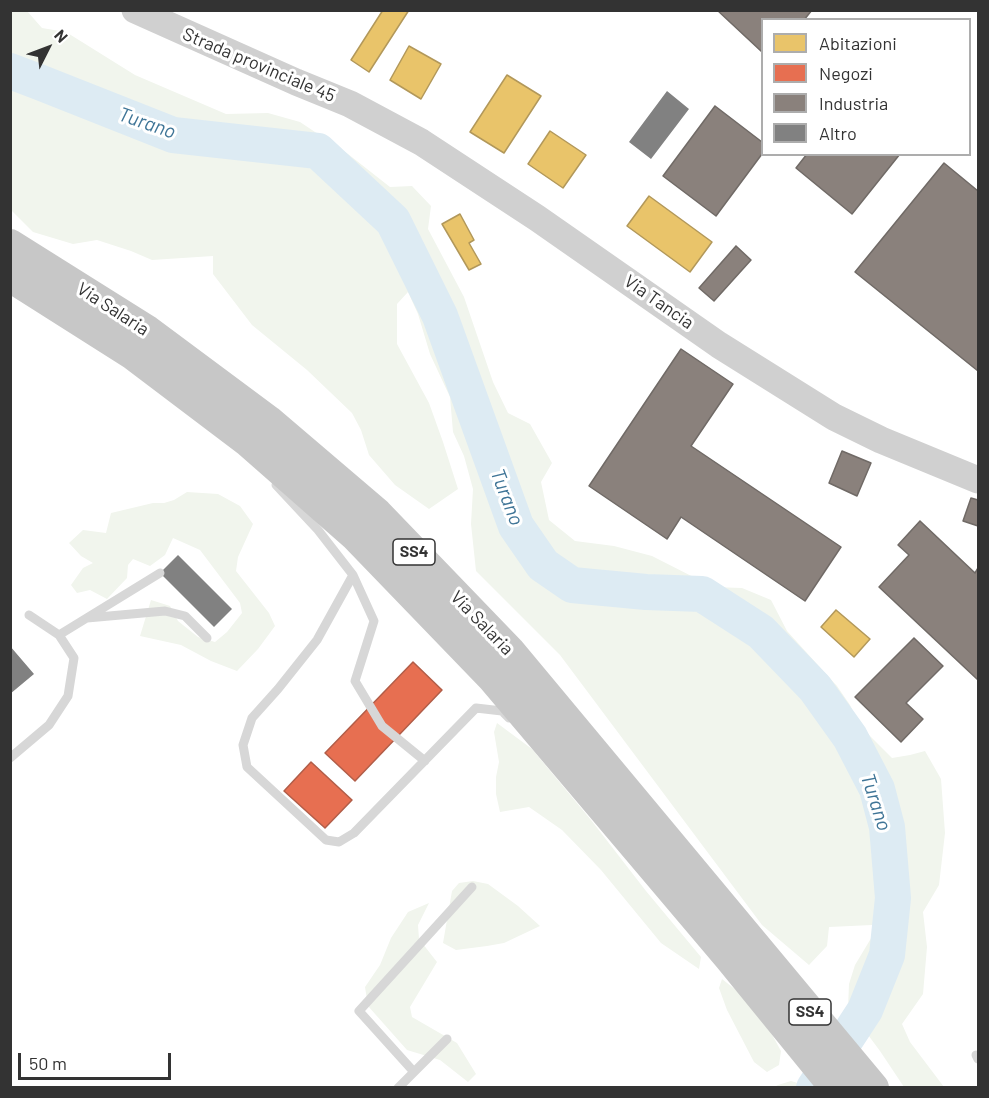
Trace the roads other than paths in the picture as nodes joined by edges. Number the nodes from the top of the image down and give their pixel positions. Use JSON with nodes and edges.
{"nodes":[{"id":1,"x":135,"y":10,"type":"edge"},
{"id":2,"x":350,"y":104,"type":"joint"},
{"id":3,"x":10,"y":245,"type":"edge"},
{"id":4,"x":10,"y":276,"type":"edge"},
{"id":5,"x":978,"y":480,"type":"edge"},
{"id":6,"x":272,"y":481,"type":"dead end"},
{"id":7,"x":160,"y":573,"type":"dead end"},
{"id":8,"x":353,"y":575,"type":"junction"},
{"id":9,"x":29,"y":615,"type":"dead end"},
{"id":10,"x":87,"y":618,"type":"junction"},
{"id":11,"x":60,"y":635,"type":"junction"},
{"id":12,"x":207,"y":638,"type":"dead end"},
{"id":13,"x":517,"y":726,"type":"dead end"},
{"id":14,"x":10,"y":758,"type":"edge"},
{"id":15,"x":425,"y":760,"type":"junction"},
{"id":16,"x":553,"y":765,"type":"dead end"},
{"id":17,"x":596,"y":799,"type":"junction"},
{"id":18,"x":472,"y":887,"type":"dead end"},
{"id":19,"x":738,"y":947,"type":"junction"},
{"id":20,"x":447,"y":1039,"type":"dead end"},
{"id":21,"x":414,"y":1072,"type":"junction"},
{"id":22,"x":398,"y":1088,"type":"edge"},
{"id":23,"x":836,"y":1088,"type":"edge"},
{"id":24,"x":873,"y":1088,"type":"edge"}],
"edges":[{"from":1,"to":2,"type":"main road","name":"Strada provinciale 45"},
{"from":2,"to":5,"type":"main road","name":"Via Tancia"},
{"from":3,"to":19,"type":"highway","name":"Via Salaria","number":"SS4"},
{"from":4,"to":17,"type":"highway","name":"Via Salaria","number":"SS4"},
{"from":6,"to":8,"type":"lane"},
{"from":7,"to":10,"type":"lane"},
{"from":8,"to":15,"type":"lane"},
{"from":8,"to":15,"type":"lane"},
{"from":9,"to":11,"type":"lane"},
{"from":10,"to":11,"type":"lane"},
{"from":10,"to":12,"type":"lane"},
{"from":11,"to":14,"type":"lane"},
{"from":13,"to":15,"type":"lane"},
{"from":16,"to":17,"type":"lane"},
{"from":17,"to":19,"type":"highway","name":"Via Salaria","number":"SS4"},
{"from":18,"to":21,"type":"lane"},
{"from":19,"to":23,"type":"highway","name":"Via Salaria","number":"SS4"},
{"from":19,"to":24,"type":"highway","name":"Via Salaria","number":"SS4"},
{"from":20,"to":21,"type":"lane"},
{"from":21,"to":22,"type":"lane"}]}
